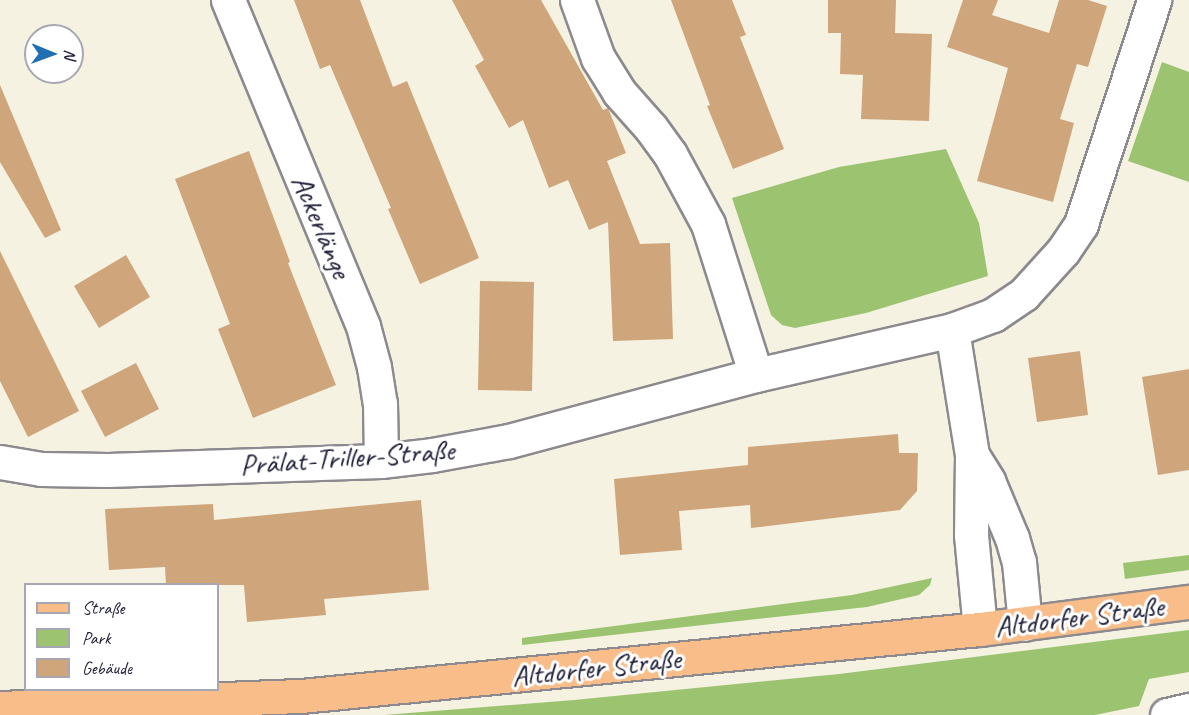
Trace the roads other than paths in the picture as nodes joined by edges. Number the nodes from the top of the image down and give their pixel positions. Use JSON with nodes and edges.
{"nodes":[{"id":1,"x":228,"y":0,"type":"edge"},
{"id":2,"x":577,"y":0,"type":"edge"},
{"id":3,"x":1154,"y":0,"type":"edge"},
{"id":4,"x":952,"y":330,"type":"junction"},
{"id":5,"x":756,"y":375,"type":"junction"},
{"id":6,"x":972,"y":455,"type":"junction"},
{"id":7,"x":381,"y":461,"type":"junction"},
{"id":8,"x":0,"y":462,"type":"edge"},
{"id":9,"x":1189,"y":602,"type":"edge"},
{"id":10,"x":1025,"y":624,"type":"junction"},
{"id":11,"x":980,"y":629,"type":"junction"},
{"id":12,"x":0,"y":708,"type":"edge"},
{"id":13,"x":1189,"y":710,"type":"edge"},
{"id":14,"x":1167,"y":715,"type":"edge"}],
"edges":[{"from":1,"to":7,"type":"street","name":"Ackerlänge"},
{"from":2,"to":5,"type":"street"},
{"from":3,"to":4,"type":"street","name":"Prälat-Triller-Straße"},
{"from":4,"to":5,"type":"street","name":"Prälat-Triller-Straße"},
{"from":4,"to":6,"type":"street"},
{"from":5,"to":7,"type":"street","name":"Prälat-Triller-Straße"},
{"from":6,"to":10,"type":"street"},
{"from":6,"to":11,"type":"street"},
{"from":7,"to":8,"type":"street","name":"Prälat-Triller-Straße"},
{"from":9,"to":10,"type":"main road","name":"Altdorfer Straße"},
{"from":10,"to":11,"type":"main road","name":"Altdorfer Straße"},
{"from":11,"to":12,"type":"main road","name":"Altdorfer Straße"},
{"from":13,"to":14,"type":"street"}]}
